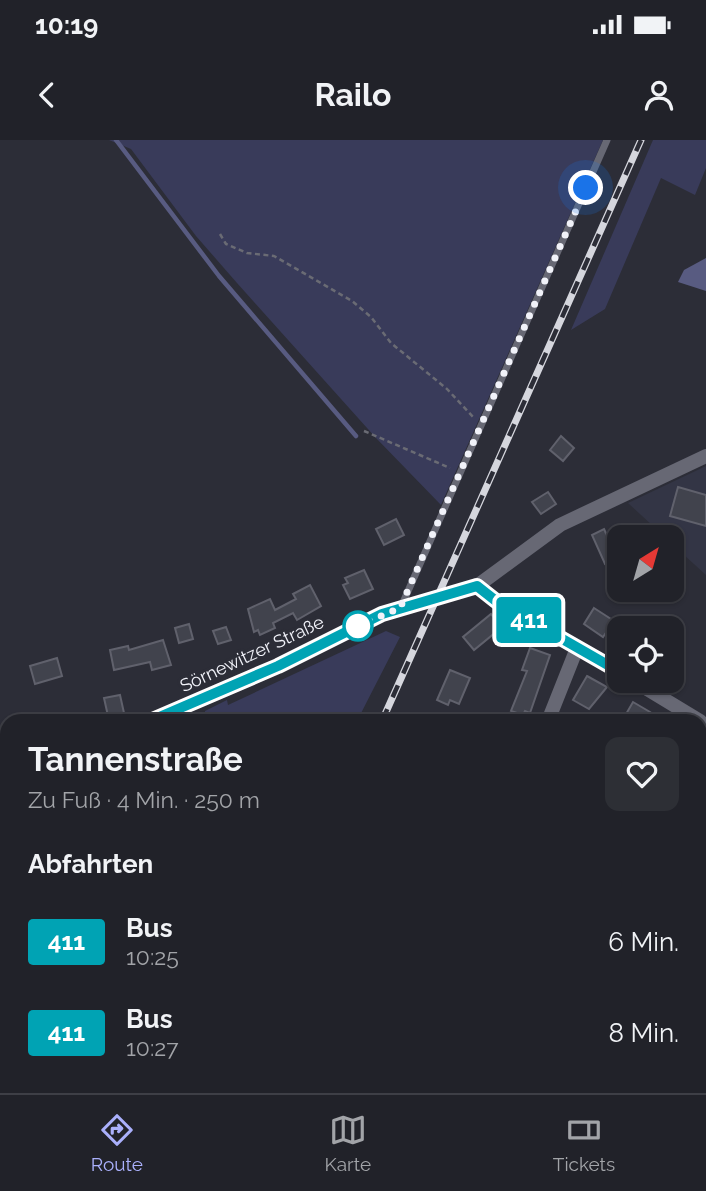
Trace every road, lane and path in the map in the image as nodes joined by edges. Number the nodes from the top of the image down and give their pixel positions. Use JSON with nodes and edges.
{"nodes":[{"id":1,"x":607,"y":140,"type":"edge"},
{"id":2,"x":220,"y":234,"type":"dead end"},
{"id":3,"x":480,"y":424,"type":"junction"},
{"id":4,"x":364,"y":431,"type":"dead end"},
{"id":5,"x":706,"y":456,"type":"edge"},
{"id":6,"x":459,"y":473,"type":"junction"},
{"id":7,"x":477,"y":586,"type":"junction"},
{"id":8,"x":400,"y":608,"type":"junction"},
{"id":9,"x":577,"y":648,"type":"junction"},
{"id":10,"x":607,"y":665,"type":"edge"},
{"id":11,"x":654,"y":693,"type":"edge"},
{"id":12,"x":166,"y":714,"type":"edge"},
{"id":13,"x":551,"y":714,"type":"edge"},
{"id":14,"x":688,"y":714,"type":"edge"}],
"edges":[{"from":1,"to":3,"type":"lane"},
{"from":2,"to":3,"type":"path"},
{"from":3,"to":6,"type":"lane"},
{"from":4,"to":6,"type":"path"},
{"from":5,"to":7,"type":"street","name":"Sörnewitzer Straße"},
{"from":6,"to":8,"type":"lane"},
{"from":7,"to":8,"type":"street","name":"Sörnewitzer Straße"},
{"from":7,"to":9,"type":"street"},
{"from":8,"to":12,"type":"street","name":"Sörnewitzer Straße"},
{"from":9,"to":10,"type":"street"},
{"from":9,"to":13,"type":"street"},
{"from":11,"to":14,"type":"street"}]}
